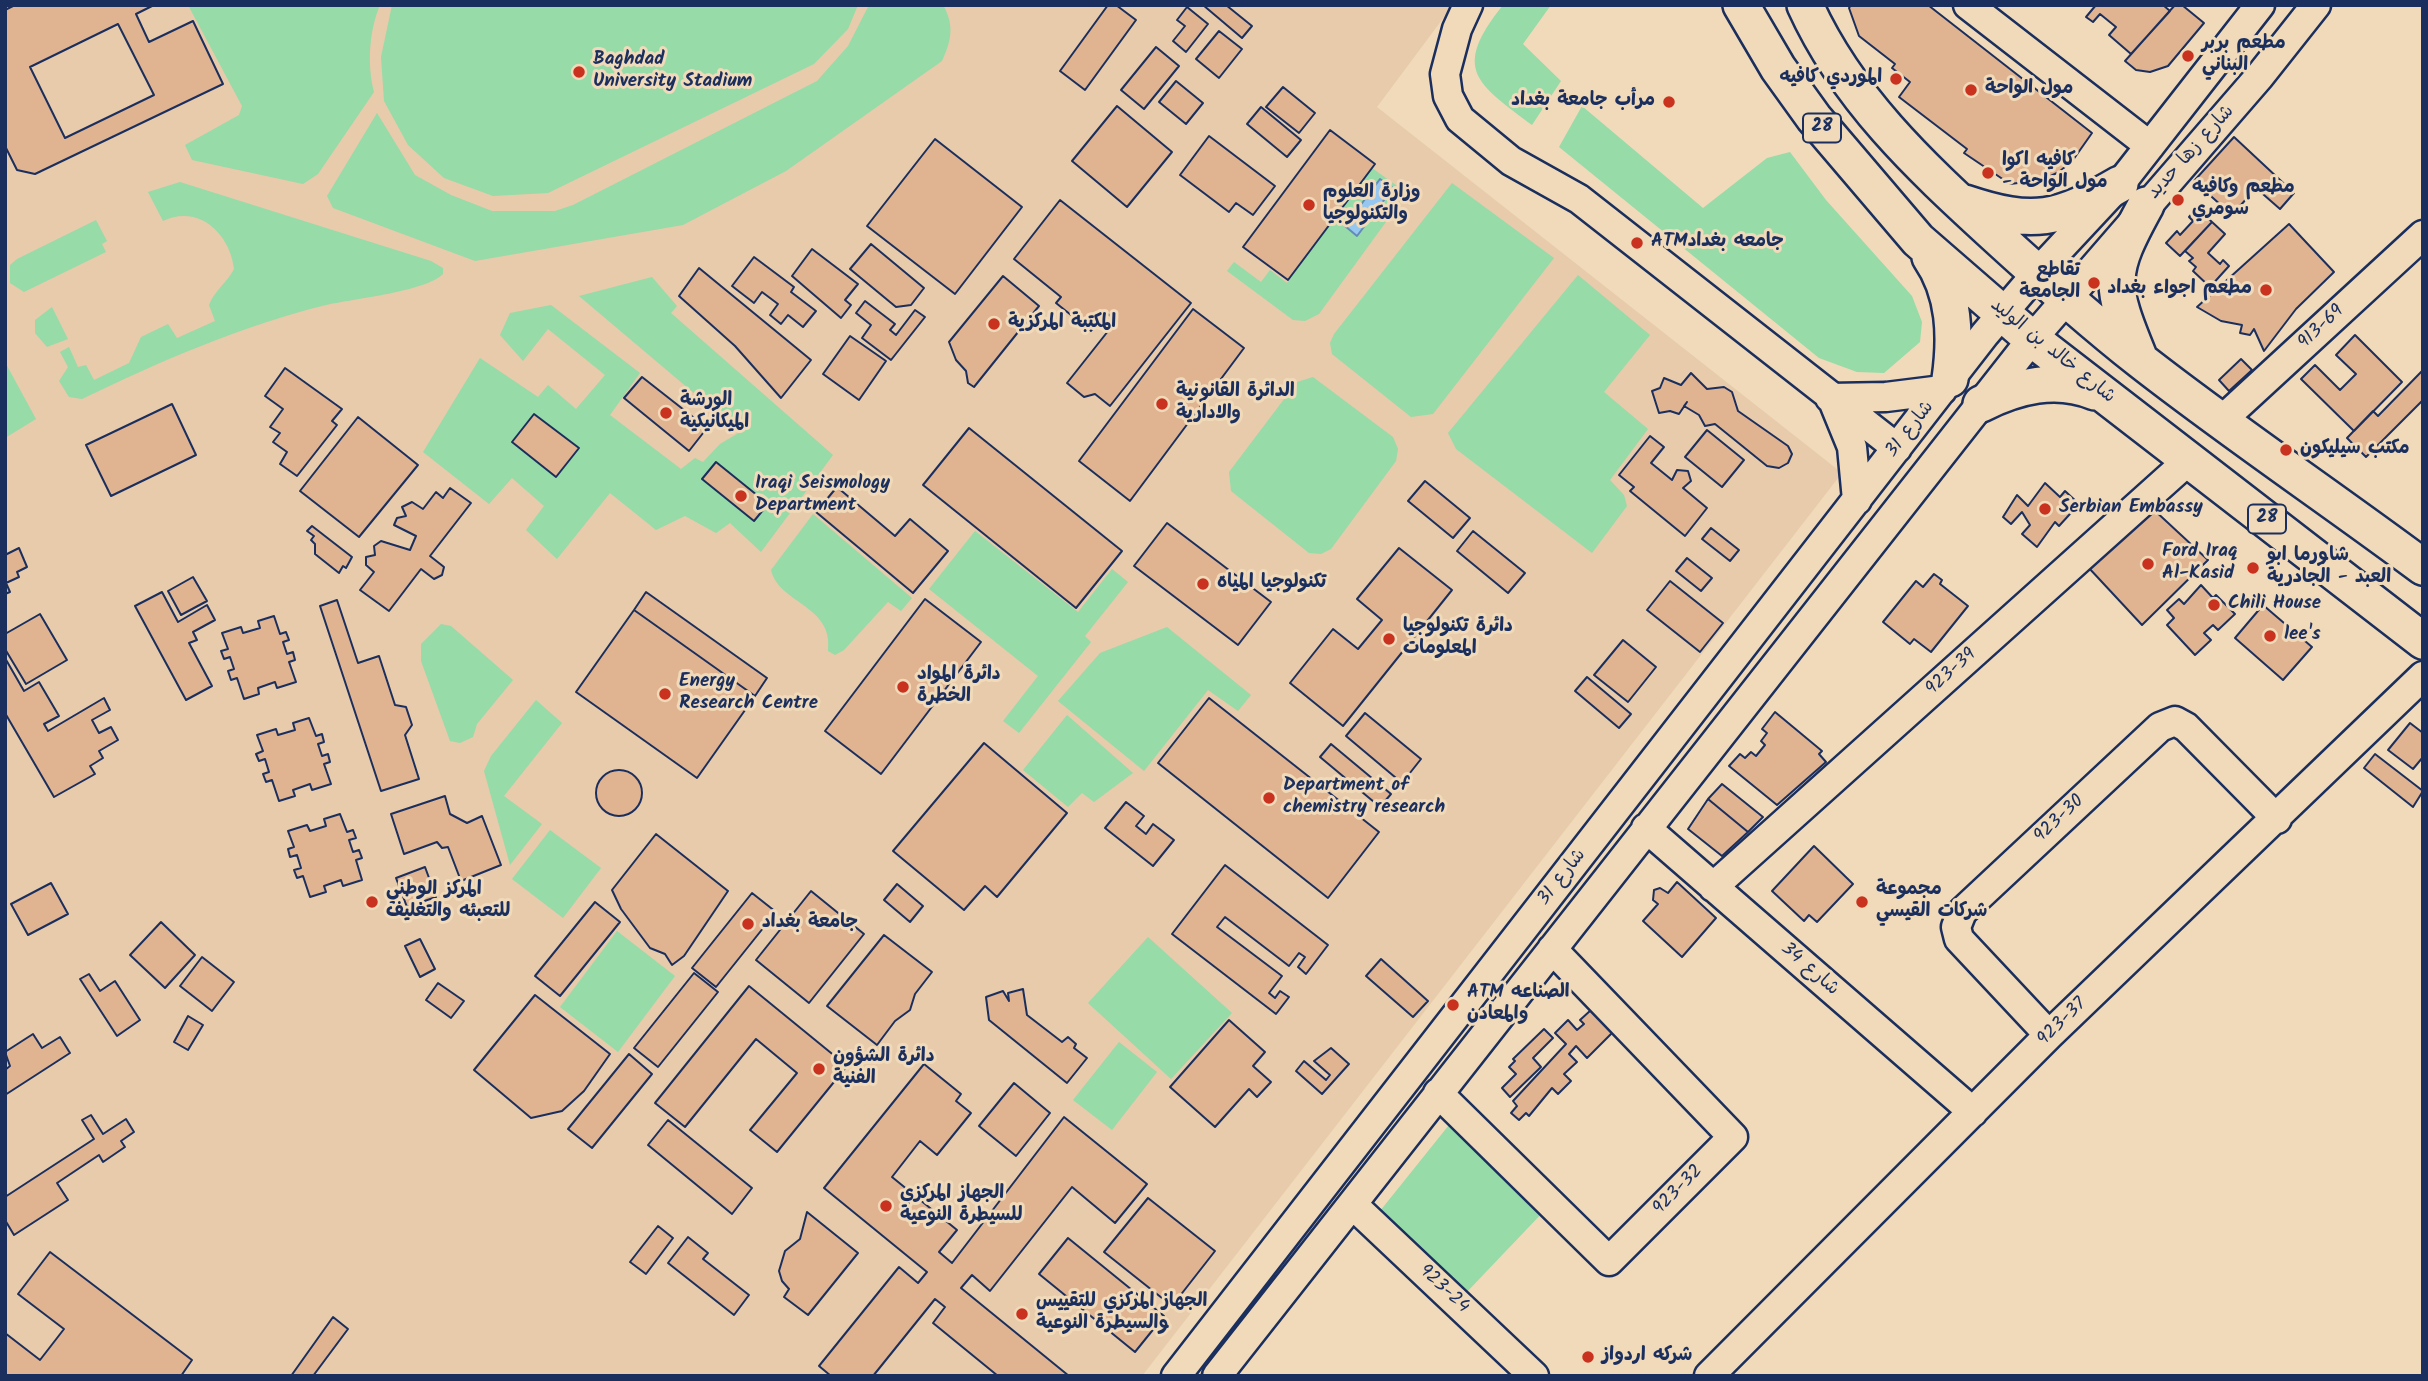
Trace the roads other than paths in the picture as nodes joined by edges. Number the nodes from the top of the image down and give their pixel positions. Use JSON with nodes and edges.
{"nodes":[{"id":1,"x":1468,"y":5,"type":"edge"},
{"id":2,"x":1741,"y":5,"type":"edge"},
{"id":3,"x":1968,"y":5,"type":"edge"},
{"id":4,"x":2260,"y":5,"type":"edge"},
{"id":5,"x":2316,"y":5,"type":"edge"},
{"id":6,"x":1814,"y":13,"type":"edge"},
{"id":7,"x":2150,"y":146,"type":"junction"},
{"id":8,"x":2133,"y":194,"type":"junction"},
{"id":9,"x":1958,"y":201,"type":"junction"},
{"id":10,"x":2423,"y":235,"type":"edge"},
{"id":11,"x":1918,"y":240,"type":"junction"},
{"id":12,"x":2046,"y":262,"type":"junction"},
{"id":13,"x":2075,"y":288,"type":"junction"},
{"id":14,"x":2002,"y":313,"type":"junction"},
{"id":15,"x":2032,"y":339,"type":"junction"},
{"id":16,"x":2141,"y":361,"type":"junction"},
{"id":17,"x":1946,"y":385,"type":"junction"},
{"id":18,"x":1830,"y":398,"type":"junction"},
{"id":19,"x":2110,"y":398,"type":"junction"},
{"id":20,"x":1981,"y":404,"type":"junction"},
{"id":21,"x":2222,"y":420,"type":"junction"},
{"id":22,"x":1897,"y":448,"type":"junction"},
{"id":23,"x":2190,"y":459,"type":"junction"},
{"id":24,"x":1857,"y":500,"type":"junction"},
{"id":25,"x":2418,"y":554,"type":"edge"},
{"id":26,"x":2423,"y":641,"type":"edge"},
{"id":27,"x":2423,"y":676,"type":"edge"},
{"id":28,"x":2277,"y":819,"type":"junction"},
{"id":29,"x":1646,"y":828,"type":"junction"},
{"id":30,"x":1713,"y":887,"type":"junction"},
{"id":31,"x":1552,"y":949,"type":"junction"},
{"id":32,"x":2049,"y":1035,"type":"junction"},
{"id":33,"x":1438,"y":1093,"type":"junction"},
{"id":34,"x":1973,"y":1112,"type":"junction"},
{"id":35,"x":1352,"y":1203,"type":"junction"},
{"id":36,"x":1176,"y":1376,"type":"edge"},
{"id":37,"x":1217,"y":1376,"type":"edge"},
{"id":38,"x":1534,"y":1376,"type":"edge"},
{"id":39,"x":1709,"y":1376,"type":"edge"}],
"edges":[{"from":1,"to":18,"type":"street"},
{"from":2,"to":11,"type":"main road","name":"شارع خالد بن الوليد","number":"28"},
{"from":3,"to":7,"type":"street"},
{"from":4,"to":7,"type":"street","name":"شارع زها حديد"},
{"from":5,"to":8,"type":"street","name":"شارع زها حديد"},
{"from":6,"to":9,"type":"main road","number":"28"},
{"from":7,"to":8,"type":"street","name":"شارع زها حديد"},
{"from":8,"to":9,"type":"main road"},
{"from":8,"to":12,"type":"street","name":"شارع زها حديد"},
{"from":8,"to":13,"type":"street","name":"شارع زها حديد"},
{"from":8,"to":16,"type":"main road"},
{"from":9,"to":12,"type":"main road","number":"28"},
{"from":10,"to":21,"type":"street","name":"913-69"},
{"from":11,"to":14,"type":"main road","name":"شارع خالد بن الوليد","number":"28"},
{"from":11,"to":17,"type":"main road"},
{"from":12,"to":13,"type":"main road","number":"28"},
{"from":12,"to":14,"type":"street","name":"شارع زها حديد"},
{"from":13,"to":15,"type":"street","name":"شارع زها حديد"},
{"from":13,"to":16,"type":"main road","number":"28"},
{"from":14,"to":15,"type":"main road","name":"شارع خالد بن الوليد","number":"28"},
{"from":14,"to":17,"type":"street","name":"شارع 31"},
{"from":15,"to":19,"type":"main road","name":"شارع خالد بن الوليد","number":"28"},
{"from":15,"to":20,"type":"street","name":"شارع 31"},
{"from":16,"to":21,"type":"main road","number":"28"},
{"from":17,"to":18,"type":"street"},
{"from":17,"to":22,"type":"street","name":"شارع 31"},
{"from":18,"to":22,"type":"street"},
{"from":18,"to":24,"type":"street"},
{"from":19,"to":20,"type":"main road"},
{"from":19,"to":23,"type":"main road","name":"شارع خالد بن الوليد","number":"28"},
{"from":20,"to":29,"type":"street","name":"شارع 31"},
{"from":21,"to":25,"type":"main road","number":"28"},
{"from":22,"to":24,"type":"street","name":"شارع 31"},
{"from":23,"to":26,"type":"main road","name":"شارع خالد بن الوليد","number":"28"},
{"from":23,"to":30,"type":"street","name":"923-39"},
{"from":24,"to":36,"type":"street","name":"شارع 31"},
{"from":27,"to":28,"type":"street","name":"923-37"},
{"from":28,"to":32,"type":"street","name":"923-37"},
{"from":28,"to":32,"type":"street","name":"923-30"},
{"from":29,"to":30,"type":"street","name":"شارع 34"},
{"from":29,"to":31,"type":"street","name":"شارع 31"},
{"from":30,"to":34,"type":"street","name":"شارع 34"},
{"from":31,"to":33,"type":"street","name":"شارع 31"},
{"from":31,"to":33,"type":"street","name":"923-32"},
{"from":32,"to":34,"type":"street","name":"923-37"},
{"from":33,"to":35,"type":"street","name":"شارع 31"},
{"from":34,"to":39,"type":"street","name":"923-37"},
{"from":35,"to":37,"type":"street","name":"شارع 31"},
{"from":35,"to":38,"type":"street","name":"923-24"}]}
